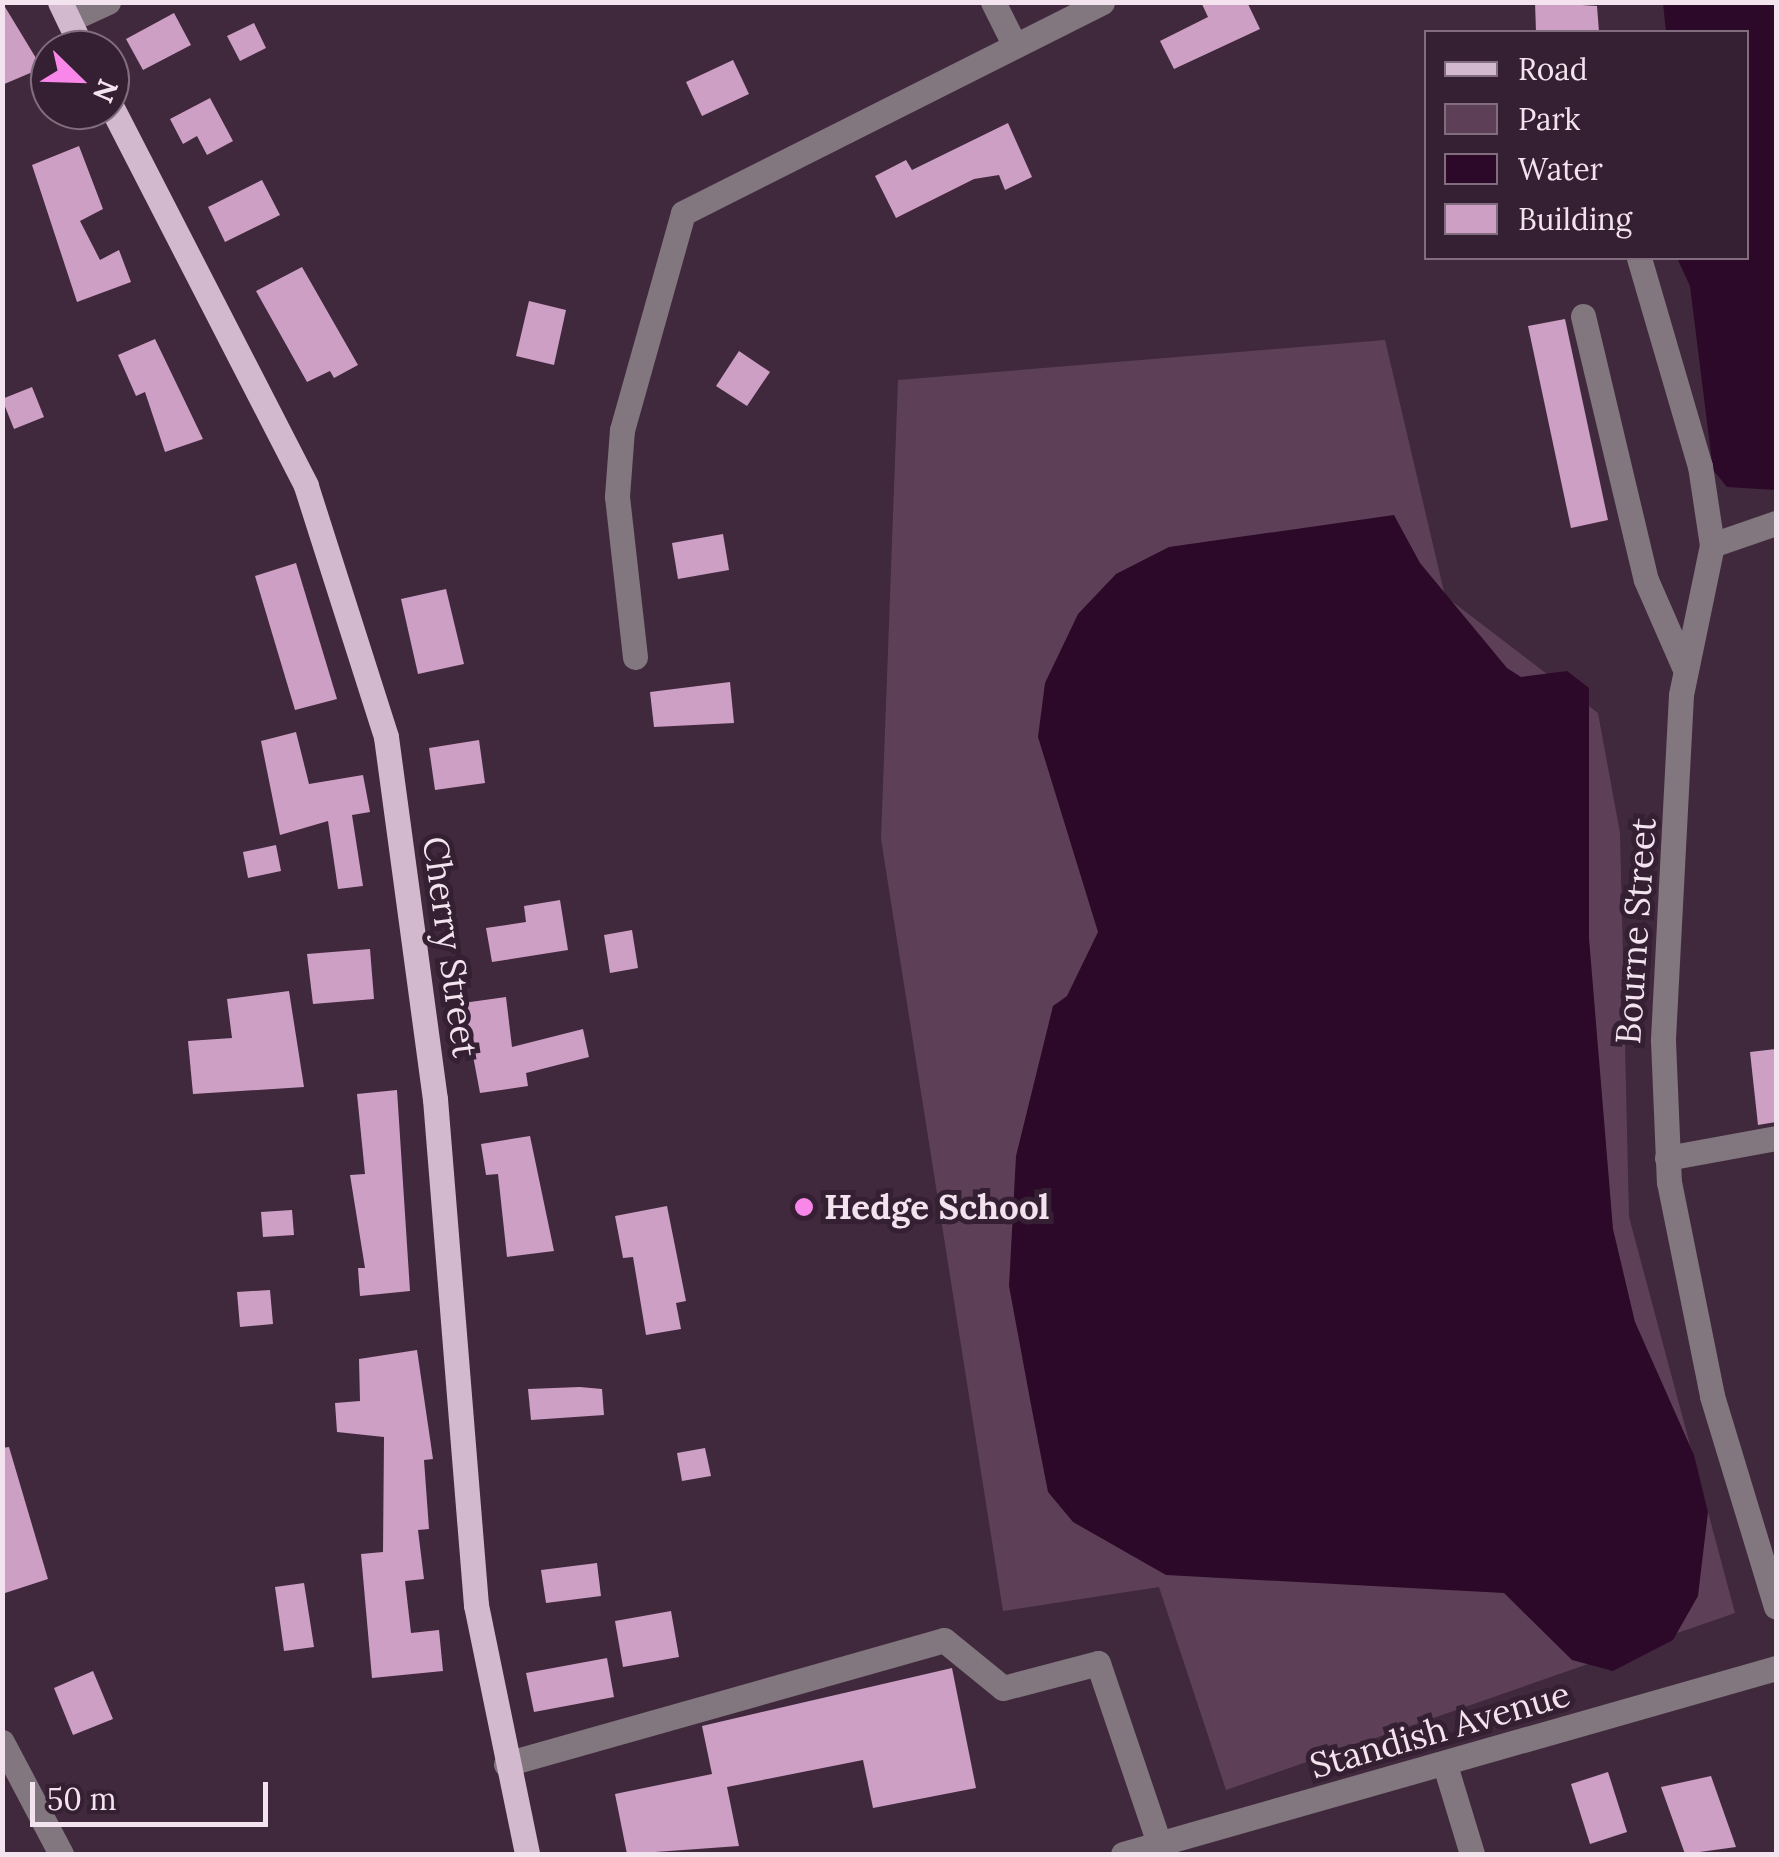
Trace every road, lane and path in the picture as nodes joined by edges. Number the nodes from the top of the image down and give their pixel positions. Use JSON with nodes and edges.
{"nodes":[{"id":1,"x":108,"y":2,"type":"edge"},
{"id":2,"x":993,"y":2,"type":"edge"},
{"id":3,"x":1102,"y":2,"type":"edge"},
{"id":4,"x":64,"y":12,"type":"edge"},
{"id":5,"x":1015,"y":46,"type":"junction"},
{"id":6,"x":123,"y":130,"type":"edge"},
{"id":7,"x":1640,"y":260,"type":"edge"},
{"id":8,"x":1583,"y":316,"type":"dead end"},
{"id":9,"x":1776,"y":523,"type":"edge"},
{"id":10,"x":1712,"y":546,"type":"junction"},
{"id":11,"x":635,"y":657,"type":"dead end"},
{"id":12,"x":1684,"y":667,"type":"junction"},
{"id":13,"x":1776,"y":1138,"type":"edge"},
{"id":14,"x":1667,"y":1158,"type":"junction"},
{"id":15,"x":1776,"y":1607,"type":"edge"},
{"id":16,"x":1776,"y":1668,"type":"edge"},
{"id":17,"x":2,"y":1742,"type":"edge"},
{"id":18,"x":506,"y":1764,"type":"junction"},
{"id":19,"x":1445,"y":1765,"type":"junction"},
{"id":20,"x":1160,"y":1846,"type":"junction"},
{"id":21,"x":60,"y":1854,"type":"edge"},
{"id":22,"x":526,"y":1854,"type":"edge"},
{"id":23,"x":1123,"y":1854,"type":"edge"},
{"id":24,"x":1472,"y":1854,"type":"edge"}],
"edges":[{"from":1,"to":4,"type":"street"},
{"from":2,"to":5,"type":"street"},
{"from":3,"to":5,"type":"street"},
{"from":5,"to":11,"type":"street"},
{"from":6,"to":18,"type":"main road","name":"Cherry Street"},
{"from":7,"to":10,"type":"street","name":"Bourne Street"},
{"from":8,"to":12,"type":"street"},
{"from":9,"to":10,"type":"street"},
{"from":10,"to":12,"type":"street","name":"Bourne Street"},
{"from":12,"to":14,"type":"street","name":"Bourne Street"},
{"from":13,"to":14,"type":"street"},
{"from":14,"to":15,"type":"street","name":"Bourne Street"},
{"from":16,"to":19,"type":"street","name":"Standish Avenue"},
{"from":17,"to":21,"type":"street"},
{"from":18,"to":20,"type":"street"},
{"from":18,"to":22,"type":"main road","name":"Cherry Street"},
{"from":19,"to":20,"type":"street","name":"Standish Avenue"},
{"from":19,"to":24,"type":"street"},
{"from":20,"to":23,"type":"street","name":"Standish Avenue"}]}
